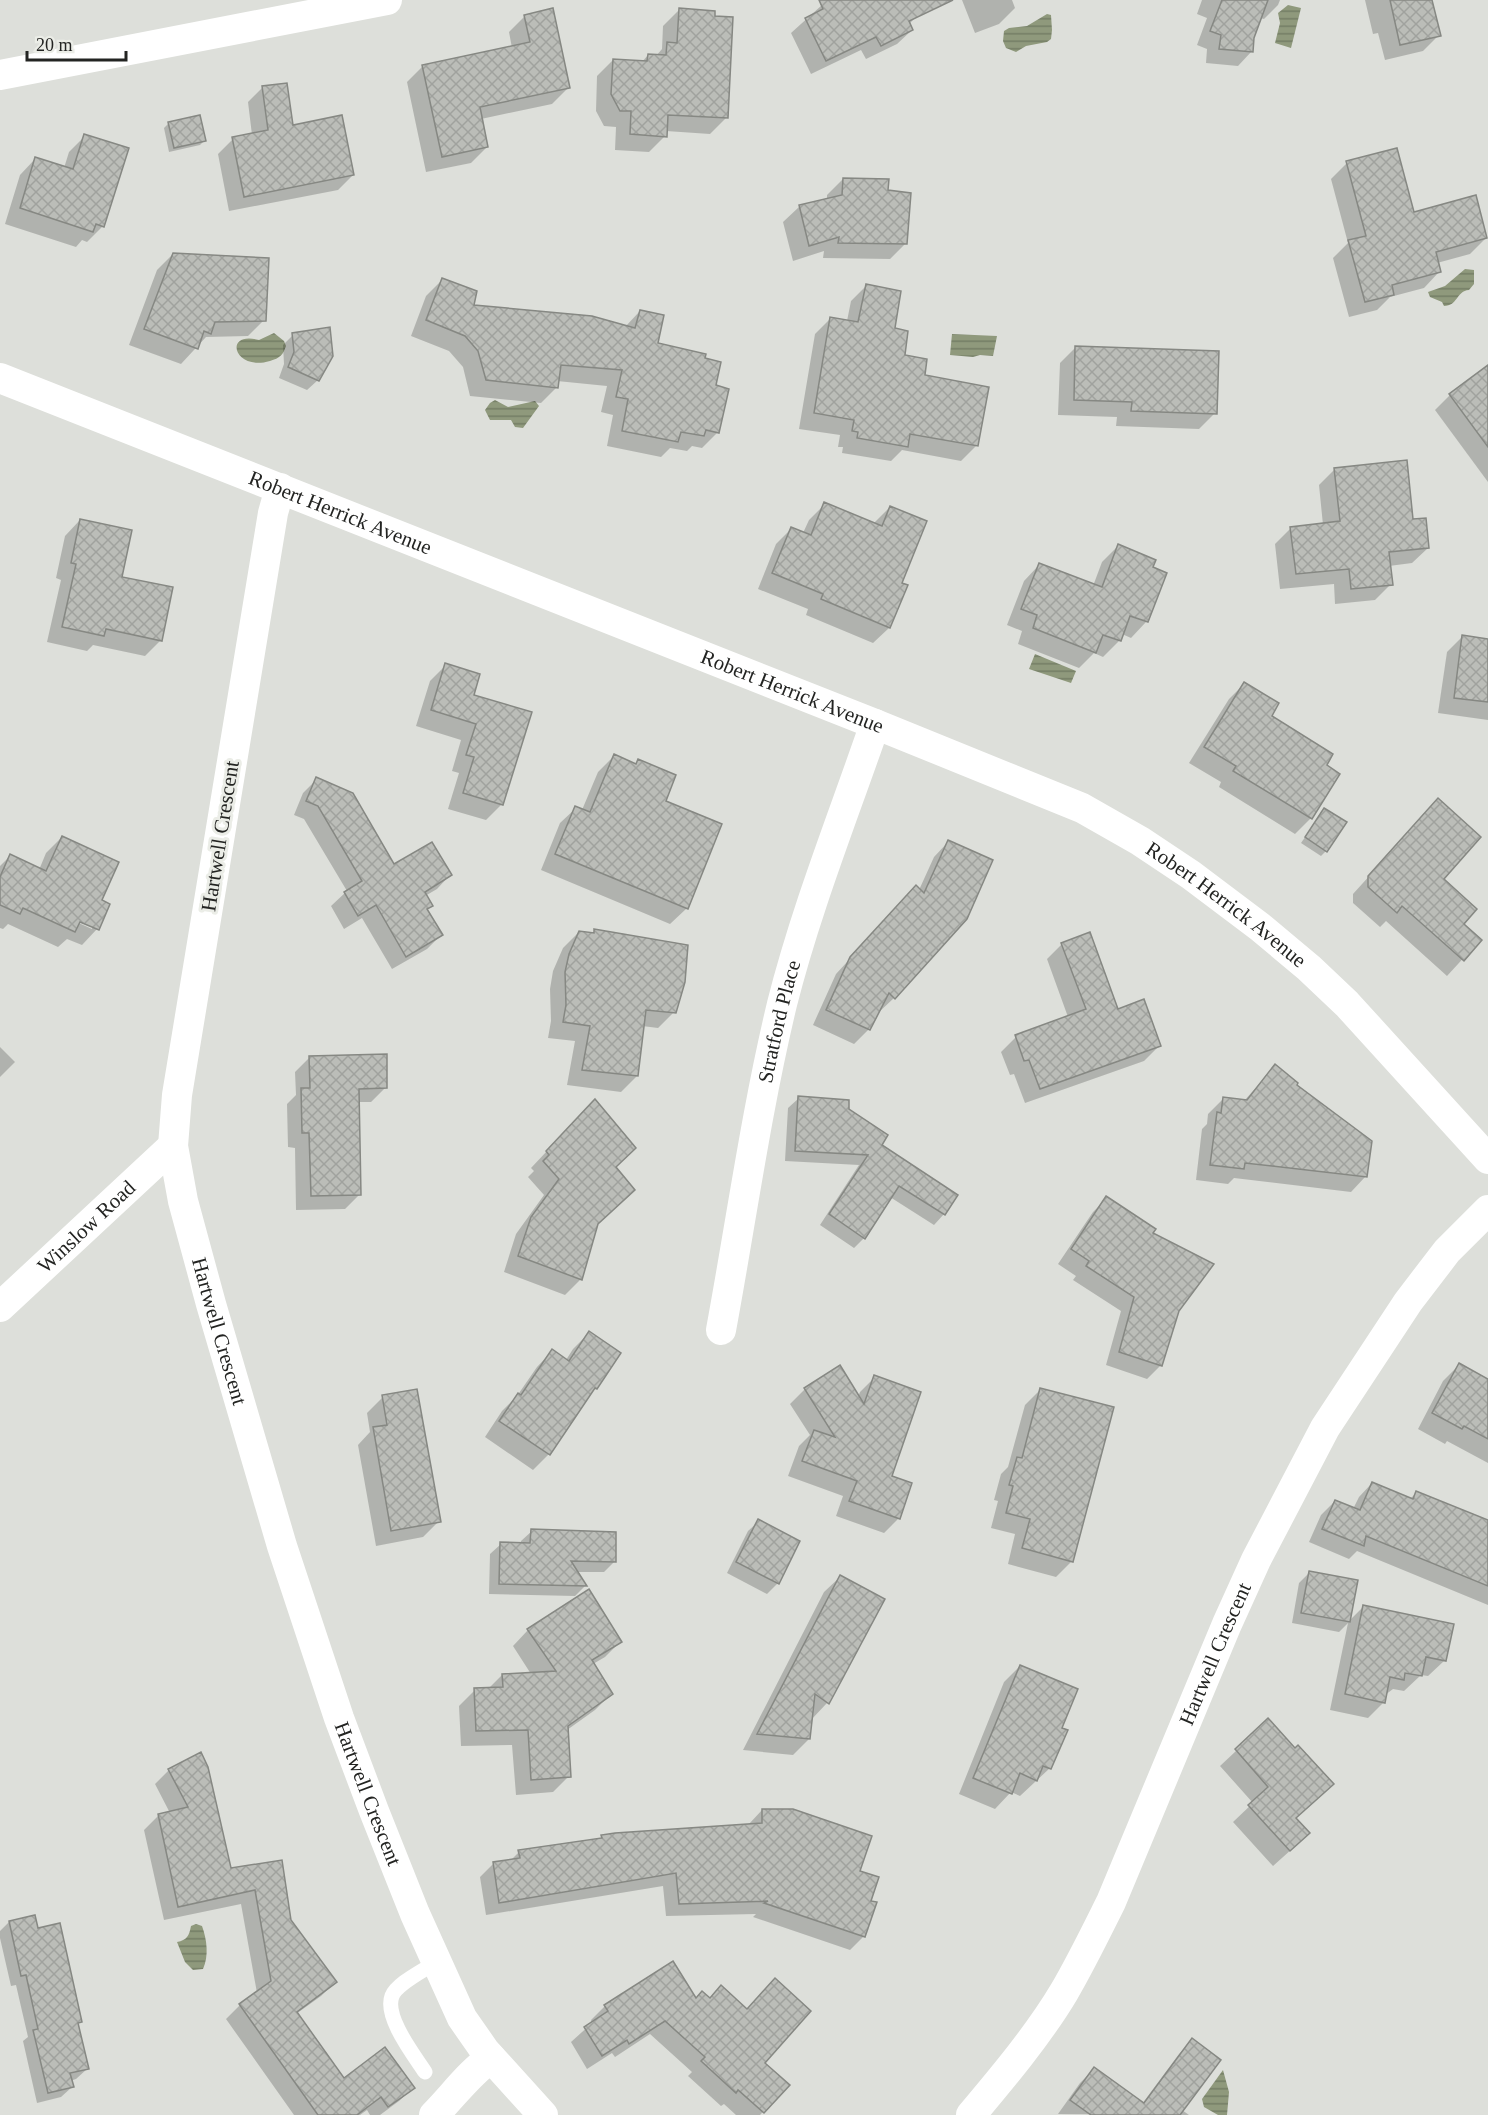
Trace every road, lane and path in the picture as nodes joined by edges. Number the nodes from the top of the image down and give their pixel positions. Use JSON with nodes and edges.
{"nodes":[{"id":1,"x":387,"y":0,"type":"edge"},
{"id":2,"x":0,"y":75,"type":"edge"},
{"id":3,"x":0,"y":378,"type":"edge"},
{"id":4,"x":280,"y":488,"type":"junction"},
{"id":5,"x":875,"y":724,"type":"junction"},
{"id":6,"x":173,"y":1146,"type":"junction"},
{"id":7,"x":1488,"y":1159,"type":"edge"},
{"id":8,"x":1488,"y":1210,"type":"edge"},
{"id":9,"x":0,"y":1307,"type":"edge"},
{"id":10,"x":720,"y":1330,"type":"dead end"},
{"id":11,"x":436,"y":1962,"type":"junction"},
{"id":12,"x":491,"y":2058,"type":"junction"},
{"id":13,"x":425,"y":2072,"type":"dead end"},
{"id":14,"x":434,"y":2115,"type":"edge"},
{"id":15,"x":543,"y":2115,"type":"edge"},
{"id":16,"x":971,"y":2115,"type":"edge"}],
"edges":[{"from":1,"to":2,"type":"street"},
{"from":3,"to":4,"type":"street","name":"Robert Herrick Avenue"},
{"from":4,"to":5,"type":"street","name":"Robert Herrick Avenue"},
{"from":4,"to":6,"type":"street","name":"Hartwell Crescent"},
{"from":5,"to":7,"type":"street","name":"Robert Herrick Avenue"},
{"from":5,"to":10,"type":"street","name":"Stratford Place"},
{"from":6,"to":9,"type":"street","name":"Winslow Road"},
{"from":6,"to":11,"type":"street","name":"Hartwell Crescent"},
{"from":8,"to":16,"type":"street","name":"Hartwell Crescent"},
{"from":11,"to":12,"type":"street","name":"Hartwell Crescent"},
{"from":11,"to":13,"type":"lane"},
{"from":12,"to":14,"type":"street"},
{"from":12,"to":15,"type":"street","name":"Hartwell Crescent"}]}
